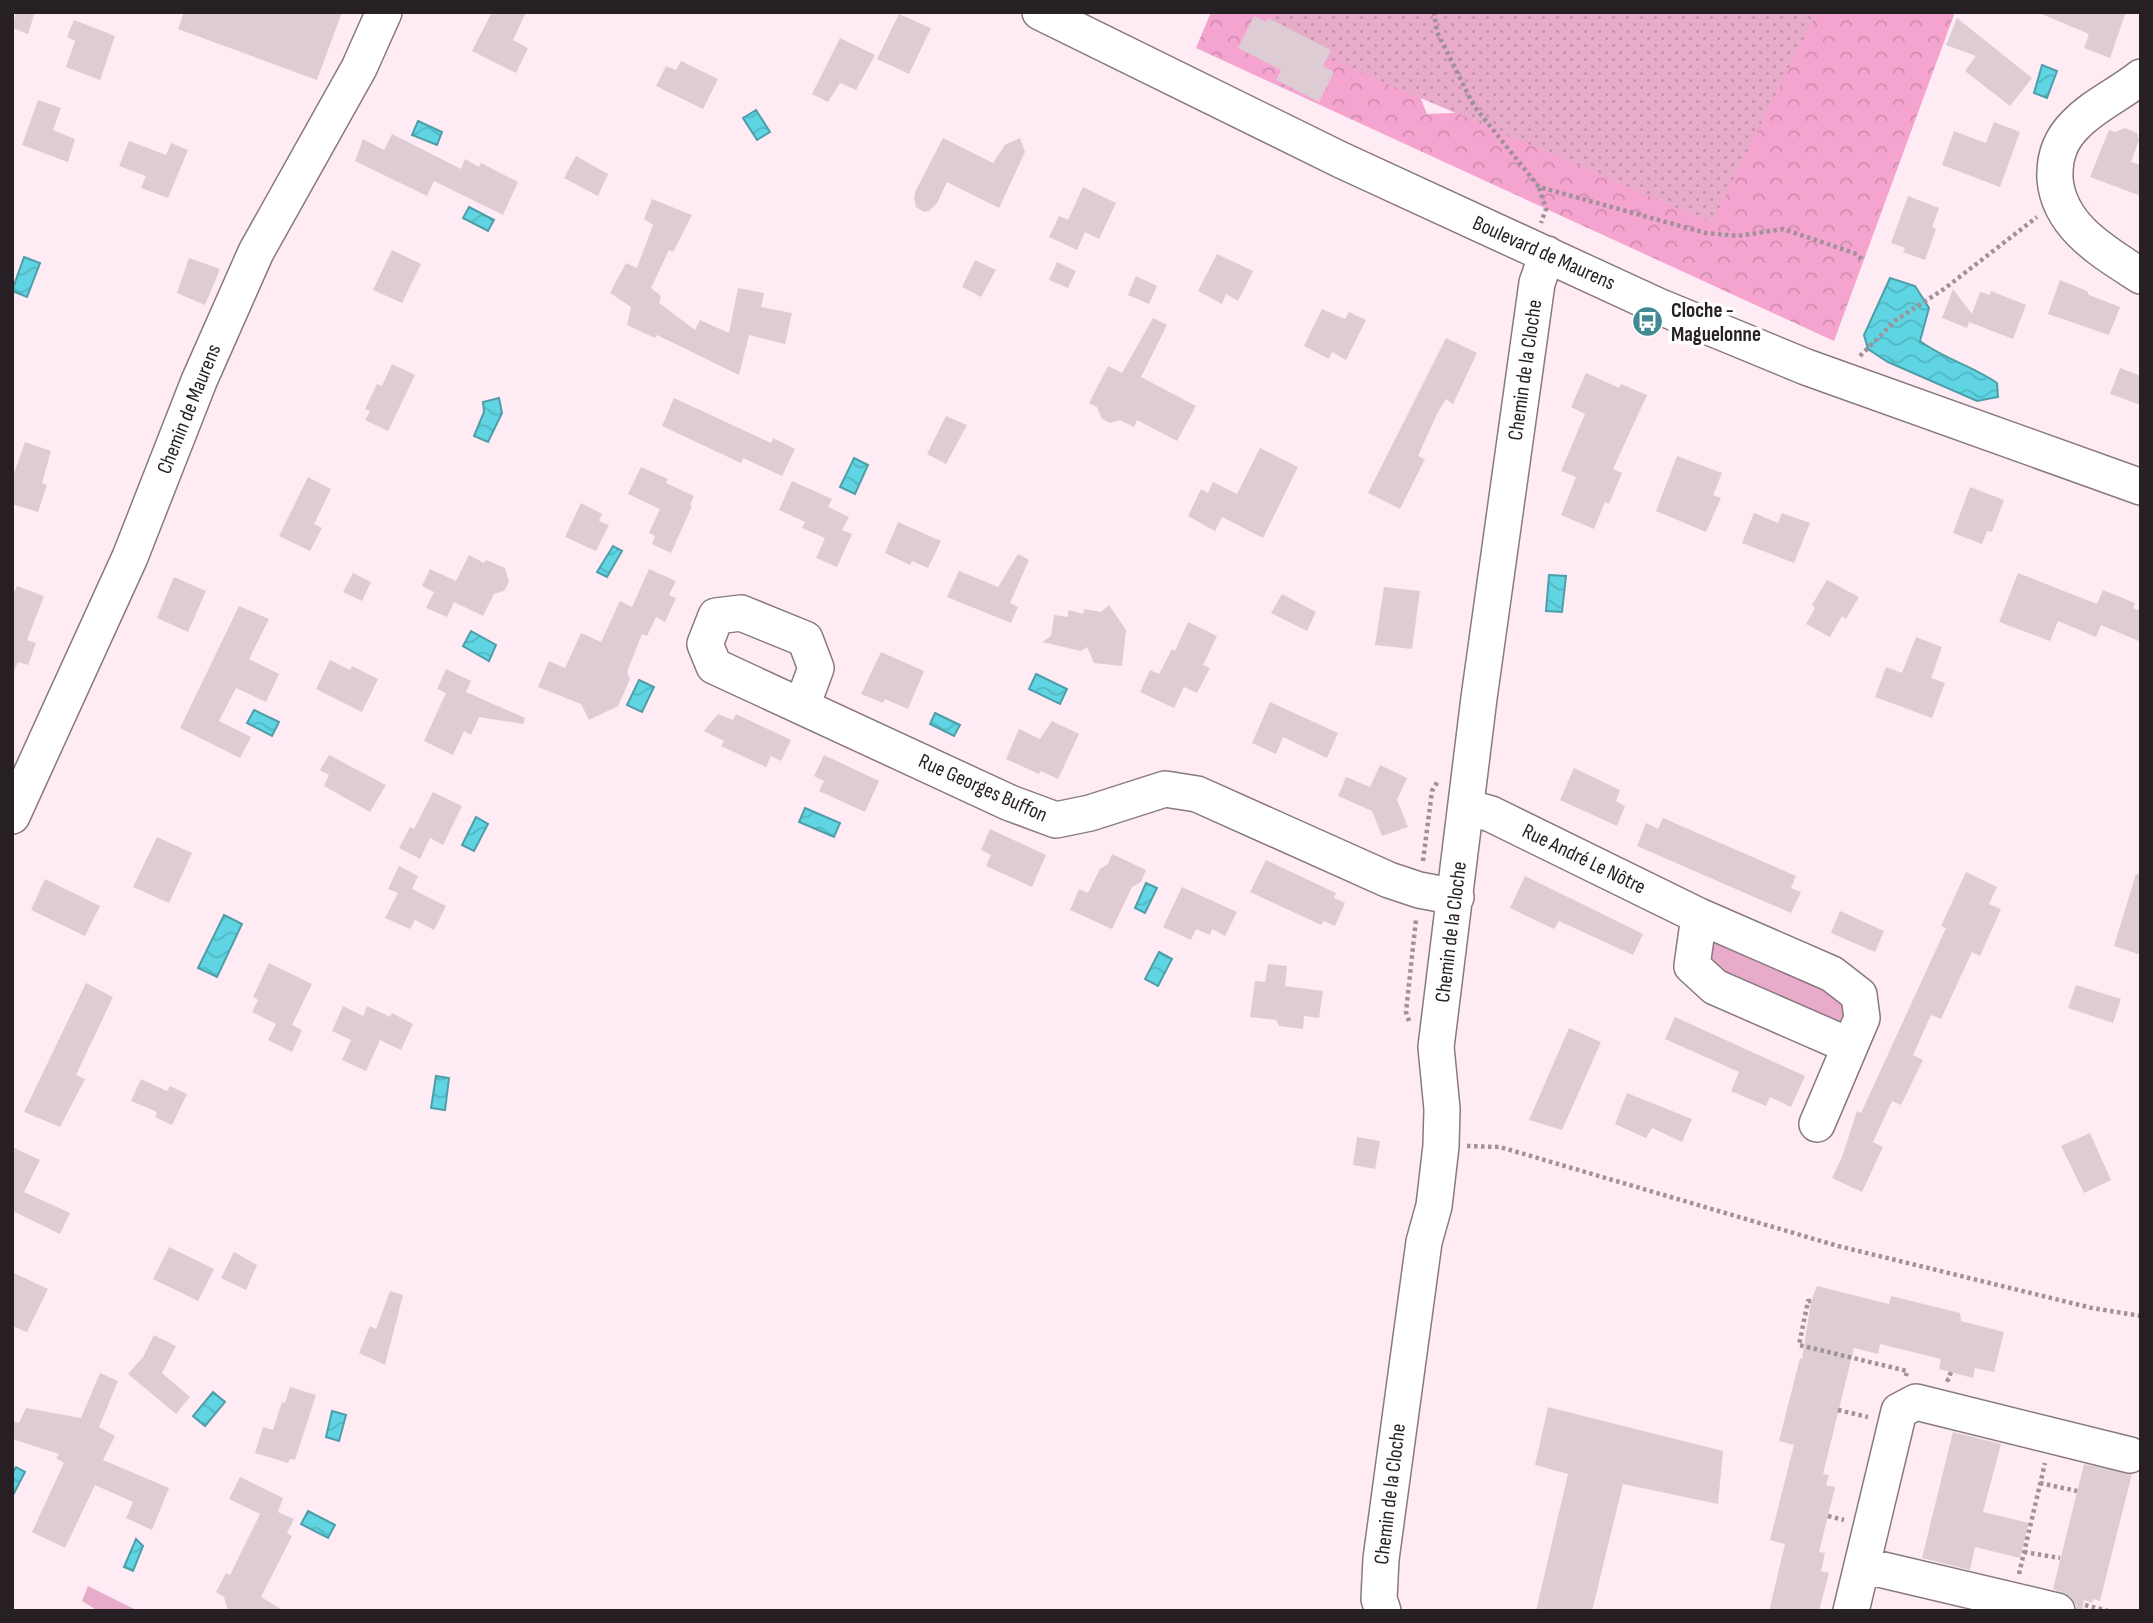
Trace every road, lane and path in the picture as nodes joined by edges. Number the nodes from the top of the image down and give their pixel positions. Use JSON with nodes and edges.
{"nodes":[{"id":1,"x":384,"y":12,"type":"edge"},
{"id":2,"x":1040,"y":12,"type":"edge"},
{"id":3,"x":1434,"y":12,"type":"edge"},
{"id":4,"x":2141,"y":77,"type":"edge"},
{"id":5,"x":1539,"y":187,"type":"junction"},
{"id":6,"x":2060,"y":199,"type":"junction"},
{"id":7,"x":1546,"y":209,"type":"dead end"},
{"id":8,"x":1546,"y":254,"type":"junction"},
{"id":9,"x":1863,"y":261,"type":"dead end"},
{"id":10,"x":2141,"y":276,"type":"edge"},
{"id":11,"x":1845,"y":380,"type":"junction"},
{"id":12,"x":2141,"y":487,"type":"edge"},
{"id":13,"x":802,"y":706,"type":"junction"},
{"id":14,"x":1467,"y":807,"type":"junction"},
{"id":15,"x":12,"y":816,"type":"edge"},
{"id":16,"x":1456,"y":897,"type":"junction"},
{"id":17,"x":1699,"y":916,"type":"junction"},
{"id":18,"x":1850,"y":1046,"type":"junction"},
{"id":19,"x":1817,"y":1124,"type":"dead end"},
{"id":20,"x":1459,"y":1146,"type":"dead end"},
{"id":21,"x":1811,"y":1301,"type":"dead end"},
{"id":22,"x":2141,"y":1316,"type":"edge"},
{"id":23,"x":1899,"y":1411,"type":"junction"},
{"id":24,"x":2130,"y":1455,"type":"dead end"},
{"id":25,"x":2046,"y":1458,"type":"dead end"},
{"id":26,"x":2040,"y":1483,"type":"junction"},
{"id":27,"x":2077,"y":1491,"type":"dead end"},
{"id":28,"x":2024,"y":1552,"type":"junction"},
{"id":29,"x":2060,"y":1559,"type":"dead end"},
{"id":30,"x":1862,"y":1565,"type":"junction"},
{"id":31,"x":2019,"y":1576,"type":"dead end"},
{"id":32,"x":1939,"y":1597,"type":"edge"},
{"id":33,"x":1384,"y":1611,"type":"edge"},
{"id":34,"x":1851,"y":1611,"type":"edge"},
{"id":35,"x":2057,"y":1611,"type":"edge"}],
"edges":[{"from":1,"to":15,"type":"street","name":"Chemin de Maurens"},
{"from":2,"to":8,"type":"street","name":"Boulevard de Maurens"},
{"from":3,"to":5,"type":"path"},
{"from":4,"to":6,"type":"street"},
{"from":5,"to":7,"type":"path"},
{"from":5,"to":9,"type":"path"},
{"from":6,"to":10,"type":"street"},
{"from":6,"to":11,"type":"path"},
{"from":8,"to":11,"type":"street","name":"Boulevard de Maurens"},
{"from":8,"to":14,"type":"street","name":"Chemin de la Cloche"},
{"from":11,"to":12,"type":"street","name":"Boulevard de Maurens"},
{"from":13,"to":13,"type":"street","name":"Rue Georges Buffon"},
{"from":13,"to":16,"type":"street","name":"Rue Georges Buffon"},
{"from":14,"to":16,"type":"street","name":"Chemin de la Cloche"},
{"from":14,"to":17,"type":"street","name":"Rue André Le Nôtre"},
{"from":16,"to":33,"type":"street","name":"Chemin de la Cloche"},
{"from":17,"to":18,"type":"street"},
{"from":17,"to":18,"type":"street","name":"Rue André Le Nôtre"},
{"from":18,"to":19,"type":"street","name":"Rue André Le Nôtre"},
{"from":20,"to":22,"type":"path"},
{"from":21,"to":23,"type":"path"},
{"from":23,"to":24,"type":"street"},
{"from":23,"to":30,"type":"street"},
{"from":25,"to":26,"type":"path"},
{"from":26,"to":27,"type":"path"},
{"from":26,"to":28,"type":"path"},
{"from":28,"to":29,"type":"path"},
{"from":28,"to":31,"type":"path"},
{"from":30,"to":32,"type":"street"},
{"from":30,"to":34,"type":"street"},
{"from":32,"to":35,"type":"street"}]}
